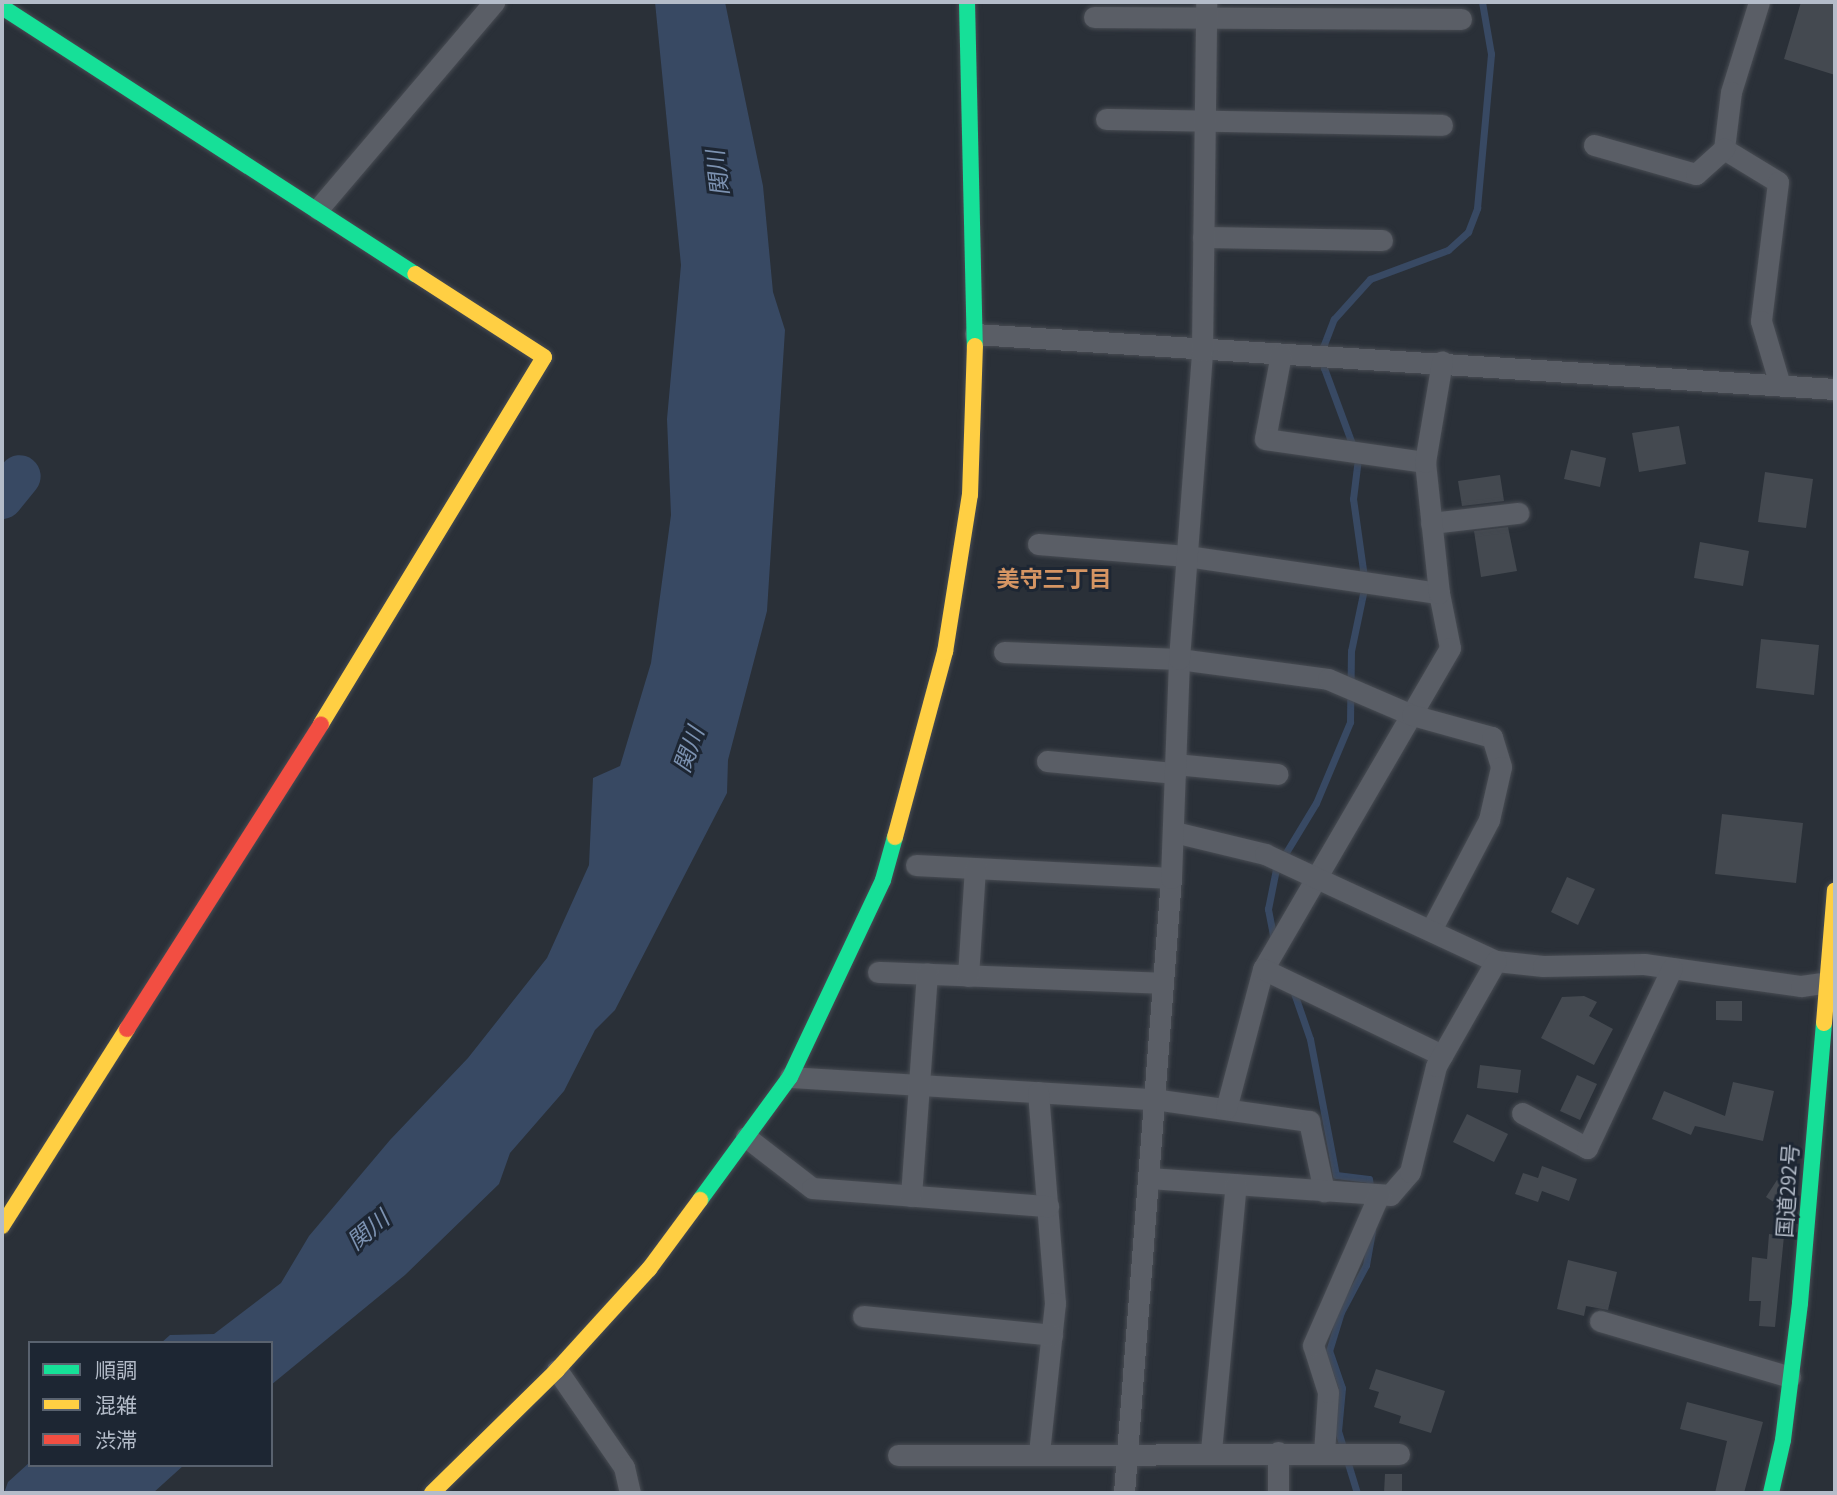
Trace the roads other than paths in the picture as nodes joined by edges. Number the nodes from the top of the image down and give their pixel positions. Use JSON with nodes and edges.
{"nodes":[{"id":1,"x":495,"y":2,"type":"edge"},
{"id":2,"x":967,"y":2,"type":"edge"},
{"id":3,"x":1759,"y":2,"type":"edge"},
{"id":4,"x":2,"y":7,"type":"edge"},
{"id":5,"x":1206,"y":8,"type":"edge"},
{"id":6,"x":1094,"y":17,"type":"dead end"},
{"id":7,"x":1461,"y":19,"type":"dead end"},
{"id":8,"x":1106,"y":119,"type":"dead end"},
{"id":9,"x":1205,"y":121,"type":"junction"},
{"id":10,"x":1442,"y":125,"type":"dead end"},
{"id":11,"x":1594,"y":145,"type":"dead end"},
{"id":12,"x":1724,"y":149,"type":"junction"},
{"id":13,"x":318,"y":209,"type":"junction"},
{"id":14,"x":1203,"y":237,"type":"junction"},
{"id":15,"x":1382,"y":240,"type":"dead end"},
{"id":16,"x":975,"y":334,"type":"junction"},
{"id":17,"x":1202,"y":351,"type":"junction"},
{"id":18,"x":1281,"y":354,"type":"junction"},
{"id":19,"x":1442,"y":361,"type":"junction"},
{"id":20,"x":1780,"y":385,"type":"junction"},
{"id":21,"x":1835,"y":389,"type":"edge"},
{"id":22,"x":1425,"y":462,"type":"junction"},
{"id":23,"x":1518,"y":513,"type":"dead end"},
{"id":24,"x":1432,"y":523,"type":"junction"},
{"id":25,"x":1038,"y":544,"type":"dead end"},
{"id":26,"x":1186,"y":556,"type":"junction"},
{"id":27,"x":1439,"y":593,"type":"junction"},
{"id":28,"x":1004,"y":652,"type":"dead end"},
{"id":29,"x":1179,"y":659,"type":"junction"},
{"id":30,"x":1412,"y":715,"type":"junction"},
{"id":31,"x":1047,"y":761,"type":"dead end"},
{"id":32,"x":1175,"y":768,"type":"junction"},
{"id":33,"x":1278,"y":774,"type":"dead end"},
{"id":34,"x":1174,"y":832,"type":"junction"},
{"id":35,"x":916,"y":865,"type":"dead end"},
{"id":36,"x":975,"y":868,"type":"junction"},
{"id":37,"x":1317,"y":876,"type":"junction"},
{"id":38,"x":1171,"y":877,"type":"junction"},
{"id":39,"x":1835,"y":890,"type":"edge"},
{"id":40,"x":1431,"y":930,"type":"junction"},
{"id":41,"x":1496,"y":961,"type":"junction"},
{"id":42,"x":1672,"y":968,"type":"junction"},
{"id":43,"x":1263,"y":969,"type":"junction"},
{"id":44,"x":878,"y":972,"type":"dead end"},
{"id":45,"x":927,"y":974,"type":"junction"},
{"id":46,"x":968,"y":976,"type":"junction"},
{"id":47,"x":1830,"y":982,"type":"edge"},
{"id":48,"x":1163,"y":983,"type":"junction"},
{"id":49,"x":1442,"y":1055,"type":"junction"},
{"id":50,"x":790,"y":1077,"type":"junction"},
{"id":51,"x":917,"y":1085,"type":"junction"},
{"id":52,"x":1038,"y":1092,"type":"junction"},
{"id":53,"x":1154,"y":1099,"type":"junction"},
{"id":54,"x":1226,"y":1109,"type":"junction"},
{"id":55,"x":1522,"y":1113,"type":"dead end"},
{"id":56,"x":746,"y":1136,"type":"junction"},
{"id":57,"x":1149,"y":1178,"type":"junction"},
{"id":58,"x":1236,"y":1184,"type":"junction"},
{"id":59,"x":1324,"y":1191,"type":"junction"},
{"id":60,"x":1379,"y":1195,"type":"junction"},
{"id":61,"x":911,"y":1196,"type":"junction"},
{"id":62,"x":1048,"y":1206,"type":"junction"},
{"id":63,"x":2,"y":1226,"type":"edge"},
{"id":64,"x":863,"y":1316,"type":"dead end"},
{"id":65,"x":1600,"y":1321,"type":"dead end"},
{"id":66,"x":1052,"y":1335,"type":"junction"},
{"id":67,"x":556,"y":1370,"type":"junction"},
{"id":68,"x":1790,"y":1377,"type":"junction"},
{"id":69,"x":1211,"y":1451,"type":"junction"},
{"id":70,"x":1128,"y":1452,"type":"junction"},
{"id":71,"x":1278,"y":1452,"type":"junction"},
{"id":72,"x":1039,"y":1453,"type":"junction"},
{"id":73,"x":1324,"y":1453,"type":"junction"},
{"id":74,"x":1399,"y":1454,"type":"dead end"},
{"id":75,"x":898,"y":1455,"type":"dead end"},
{"id":76,"x":432,"y":1493,"type":"edge"},
{"id":77,"x":631,"y":1493,"type":"edge"},
{"id":78,"x":1124,"y":1493,"type":"edge"},
{"id":79,"x":1278,"y":1493,"type":"edge"},
{"id":80,"x":1771,"y":1493,"type":"edge"}],
"edges":[{"from":1,"to":13,"type":"street"},
{"from":2,"to":16,"type":"main road"},
{"from":3,"to":12,"type":"street"},
{"from":4,"to":13,"type":"main road"},
{"from":5,"to":6,"type":"street"},
{"from":5,"to":7,"type":"street"},
{"from":5,"to":9,"type":"street"},
{"from":8,"to":9,"type":"street"},
{"from":9,"to":10,"type":"street"},
{"from":9,"to":14,"type":"street"},
{"from":11,"to":12,"type":"street"},
{"from":12,"to":20,"type":"street"},
{"from":13,"to":63,"type":"main road"},
{"from":14,"to":15,"type":"street"},
{"from":14,"to":17,"type":"street"},
{"from":16,"to":17,"type":"street"},
{"from":16,"to":50,"type":"main road"},
{"from":17,"to":18,"type":"street"},
{"from":17,"to":26,"type":"street"},
{"from":18,"to":19,"type":"street"},
{"from":18,"to":22,"type":"street"},
{"from":19,"to":20,"type":"street"},
{"from":19,"to":22,"type":"street"},
{"from":20,"to":21,"type":"street"},
{"from":22,"to":24,"type":"street"},
{"from":23,"to":24,"type":"street"},
{"from":24,"to":27,"type":"street"},
{"from":25,"to":26,"type":"street"},
{"from":26,"to":27,"type":"street"},
{"from":26,"to":29,"type":"street"},
{"from":27,"to":30,"type":"street"},
{"from":28,"to":29,"type":"street"},
{"from":29,"to":30,"type":"street"},
{"from":29,"to":32,"type":"street"},
{"from":30,"to":37,"type":"street"},
{"from":30,"to":40,"type":"street"},
{"from":31,"to":32,"type":"street"},
{"from":32,"to":33,"type":"street"},
{"from":32,"to":34,"type":"street"},
{"from":34,"to":37,"type":"street"},
{"from":34,"to":38,"type":"street"},
{"from":35,"to":36,"type":"street"},
{"from":36,"to":38,"type":"street"},
{"from":36,"to":46,"type":"street"},
{"from":37,"to":40,"type":"street"},
{"from":37,"to":43,"type":"street"},
{"from":38,"to":48,"type":"street"},
{"from":39,"to":47,"type":"main road","name":"国道292号"},
{"from":40,"to":41,"type":"street"},
{"from":41,"to":42,"type":"street"},
{"from":41,"to":49,"type":"street"},
{"from":42,"to":47,"type":"street"},
{"from":42,"to":55,"type":"street"},
{"from":43,"to":49,"type":"street"},
{"from":43,"to":54,"type":"street"},
{"from":44,"to":45,"type":"street"},
{"from":45,"to":46,"type":"street"},
{"from":45,"to":51,"type":"street"},
{"from":46,"to":48,"type":"street"},
{"from":47,"to":68,"type":"main road","name":"国道292号"},
{"from":48,"to":53,"type":"street"},
{"from":49,"to":60,"type":"street"},
{"from":50,"to":51,"type":"street"},
{"from":50,"to":56,"type":"main road"},
{"from":51,"to":52,"type":"street"},
{"from":51,"to":61,"type":"street"},
{"from":52,"to":53,"type":"street"},
{"from":52,"to":62,"type":"street"},
{"from":53,"to":54,"type":"street"},
{"from":53,"to":57,"type":"street"},
{"from":54,"to":59,"type":"street"},
{"from":56,"to":61,"type":"street"},
{"from":56,"to":67,"type":"main road"},
{"from":57,"to":58,"type":"street"},
{"from":57,"to":70,"type":"street"},
{"from":58,"to":59,"type":"street"},
{"from":58,"to":69,"type":"street"},
{"from":59,"to":60,"type":"street"},
{"from":60,"to":73,"type":"street"},
{"from":61,"to":62,"type":"street"},
{"from":62,"to":66,"type":"street"},
{"from":64,"to":66,"type":"street"},
{"from":65,"to":68,"type":"street"},
{"from":66,"to":72,"type":"street"},
{"from":67,"to":76,"type":"main road"},
{"from":67,"to":77,"type":"street"},
{"from":68,"to":80,"type":"main road","name":"国道292号"},
{"from":69,"to":70,"type":"street"},
{"from":69,"to":71,"type":"street"},
{"from":70,"to":72,"type":"street"},
{"from":70,"to":78,"type":"street"},
{"from":71,"to":73,"type":"street"},
{"from":71,"to":79,"type":"street"},
{"from":72,"to":75,"type":"street"},
{"from":73,"to":74,"type":"street"}]}
